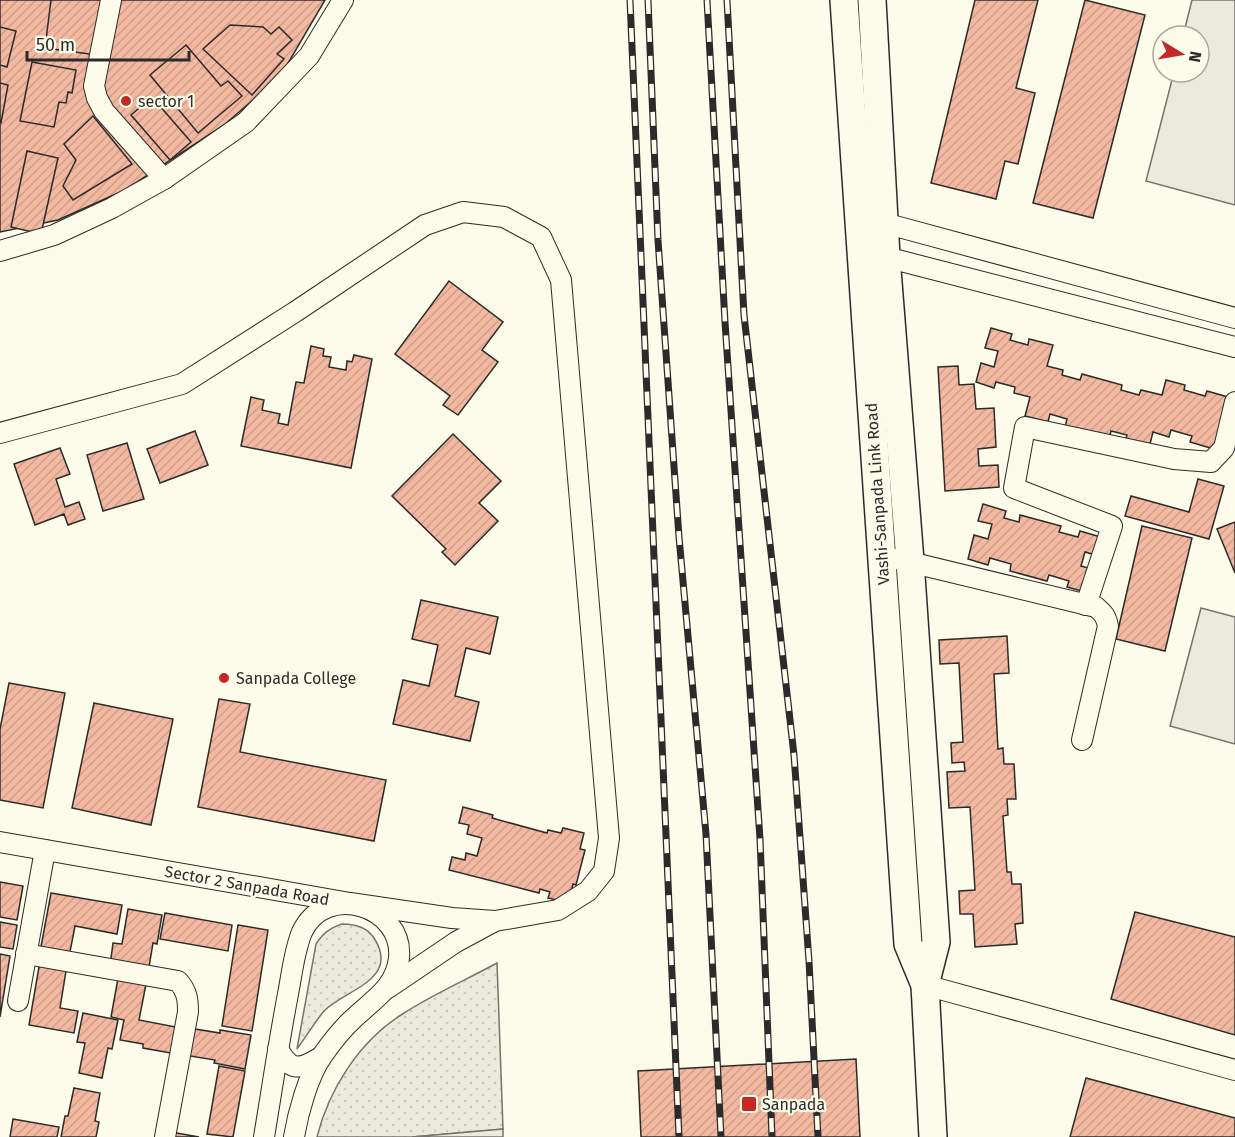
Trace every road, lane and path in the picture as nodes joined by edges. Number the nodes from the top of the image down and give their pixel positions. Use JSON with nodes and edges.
{"nodes":[{"id":1,"x":111,"y":0,"type":"edge"},
{"id":2,"x":343,"y":0,"type":"edge"},
{"id":3,"x":844,"y":0,"type":"edge"},
{"id":4,"x":872,"y":0,"type":"edge"},
{"id":5,"x":164,"y":179,"type":"junction"},
{"id":6,"x":859,"y":216,"type":"junction"},
{"id":7,"x":885,"y":223,"type":"junction"},
{"id":8,"x":0,"y":251,"type":"edge"},
{"id":9,"x":874,"y":254,"type":"junction"},
{"id":10,"x":1235,"y":318,"type":"edge"},
{"id":11,"x":1235,"y":347,"type":"edge"},
{"id":12,"x":1235,"y":402,"type":"edge"},
{"id":13,"x":0,"y":433,"type":"edge"},
{"id":14,"x":881,"y":556,"type":"junction"},
{"id":15,"x":910,"y":561,"type":"junction"},
{"id":16,"x":1086,"y":605,"type":"junction"},
{"id":17,"x":1082,"y":740,"type":"dead end"},
{"id":18,"x":0,"y":842,"type":"edge"},
{"id":19,"x":45,"y":850,"type":"junction"},
{"id":20,"x":267,"y":889,"type":"junction"},
{"id":21,"x":350,"y":903,"type":"junction"},
{"id":22,"x":495,"y":921,"type":"junction"},
{"id":23,"x":302,"y":933,"type":"junction"},
{"id":24,"x":26,"y":954,"type":"junction"},
{"id":25,"x":924,"y":985,"type":"junction"},
{"id":26,"x":388,"y":988,"type":"junction"},
{"id":27,"x":18,"y":1000,"type":"dead end"},
{"id":28,"x":278,"y":1049,"type":"junction"},
{"id":29,"x":321,"y":1057,"type":"junction"},
{"id":30,"x":1235,"y":1070,"type":"edge"},
{"id":31,"x":165,"y":1137,"type":"edge"},
{"id":32,"x":264,"y":1137,"type":"edge"},
{"id":33,"x":294,"y":1137,"type":"edge"},
{"id":34,"x":933,"y":1137,"type":"edge"}],
"edges":[{"from":1,"to":5,"type":"street"},
{"from":2,"to":5,"type":"street"},
{"from":3,"to":6,"type":"main road","name":"Vashi-Sanpada Link Road"},
{"from":4,"to":7,"type":"main road","name":"Vashi-Sanpada Link Road"},
{"from":5,"to":8,"type":"street"},
{"from":6,"to":7,"type":"street"},
{"from":6,"to":9,"type":"main road","name":"Vashi-Sanpada Link Road"},
{"from":7,"to":9,"type":"main road","name":"Vashi-Sanpada Link Road"},
{"from":7,"to":10,"type":"street"},
{"from":9,"to":11,"type":"street"},
{"from":9,"to":14,"type":"main road","name":"Vashi-Sanpada Link Road"},
{"from":9,"to":15,"type":"main road","name":"Vashi-Sanpada Link Road"},
{"from":12,"to":16,"type":"street"},
{"from":13,"to":22,"type":"street"},
{"from":14,"to":15,"type":"street"},
{"from":14,"to":25,"type":"main road","name":"Vashi-Sanpada Link Road"},
{"from":15,"to":16,"type":"street"},
{"from":15,"to":25,"type":"main road","name":"Vashi-Sanpada Link Road"},
{"from":16,"to":17,"type":"street"},
{"from":18,"to":19,"type":"street","name":"Sector 2 Sanpada Road"},
{"from":19,"to":20,"type":"street","name":"Sector 2 Sanpada Road"},
{"from":19,"to":24,"type":"street"},
{"from":20,"to":21,"type":"street","name":"Sector 2 Sanpada Road"},
{"from":20,"to":23,"type":"street"},
{"from":21,"to":22,"type":"street","name":"Sector 2 Sanpada Road"},
{"from":21,"to":23,"type":"street"},
{"from":21,"to":26,"type":"street"},
{"from":22,"to":26,"type":"street"},
{"from":23,"to":28,"type":"street"},
{"from":24,"to":27,"type":"street"},
{"from":24,"to":31,"type":"street"},
{"from":25,"to":30,"type":"street"},
{"from":25,"to":34,"type":"main road","name":"Vashi-Sanpada Link Road"},
{"from":26,"to":29,"type":"street"},
{"from":28,"to":29,"type":"street"},
{"from":28,"to":32,"type":"street"},
{"from":29,"to":33,"type":"street"}]}
